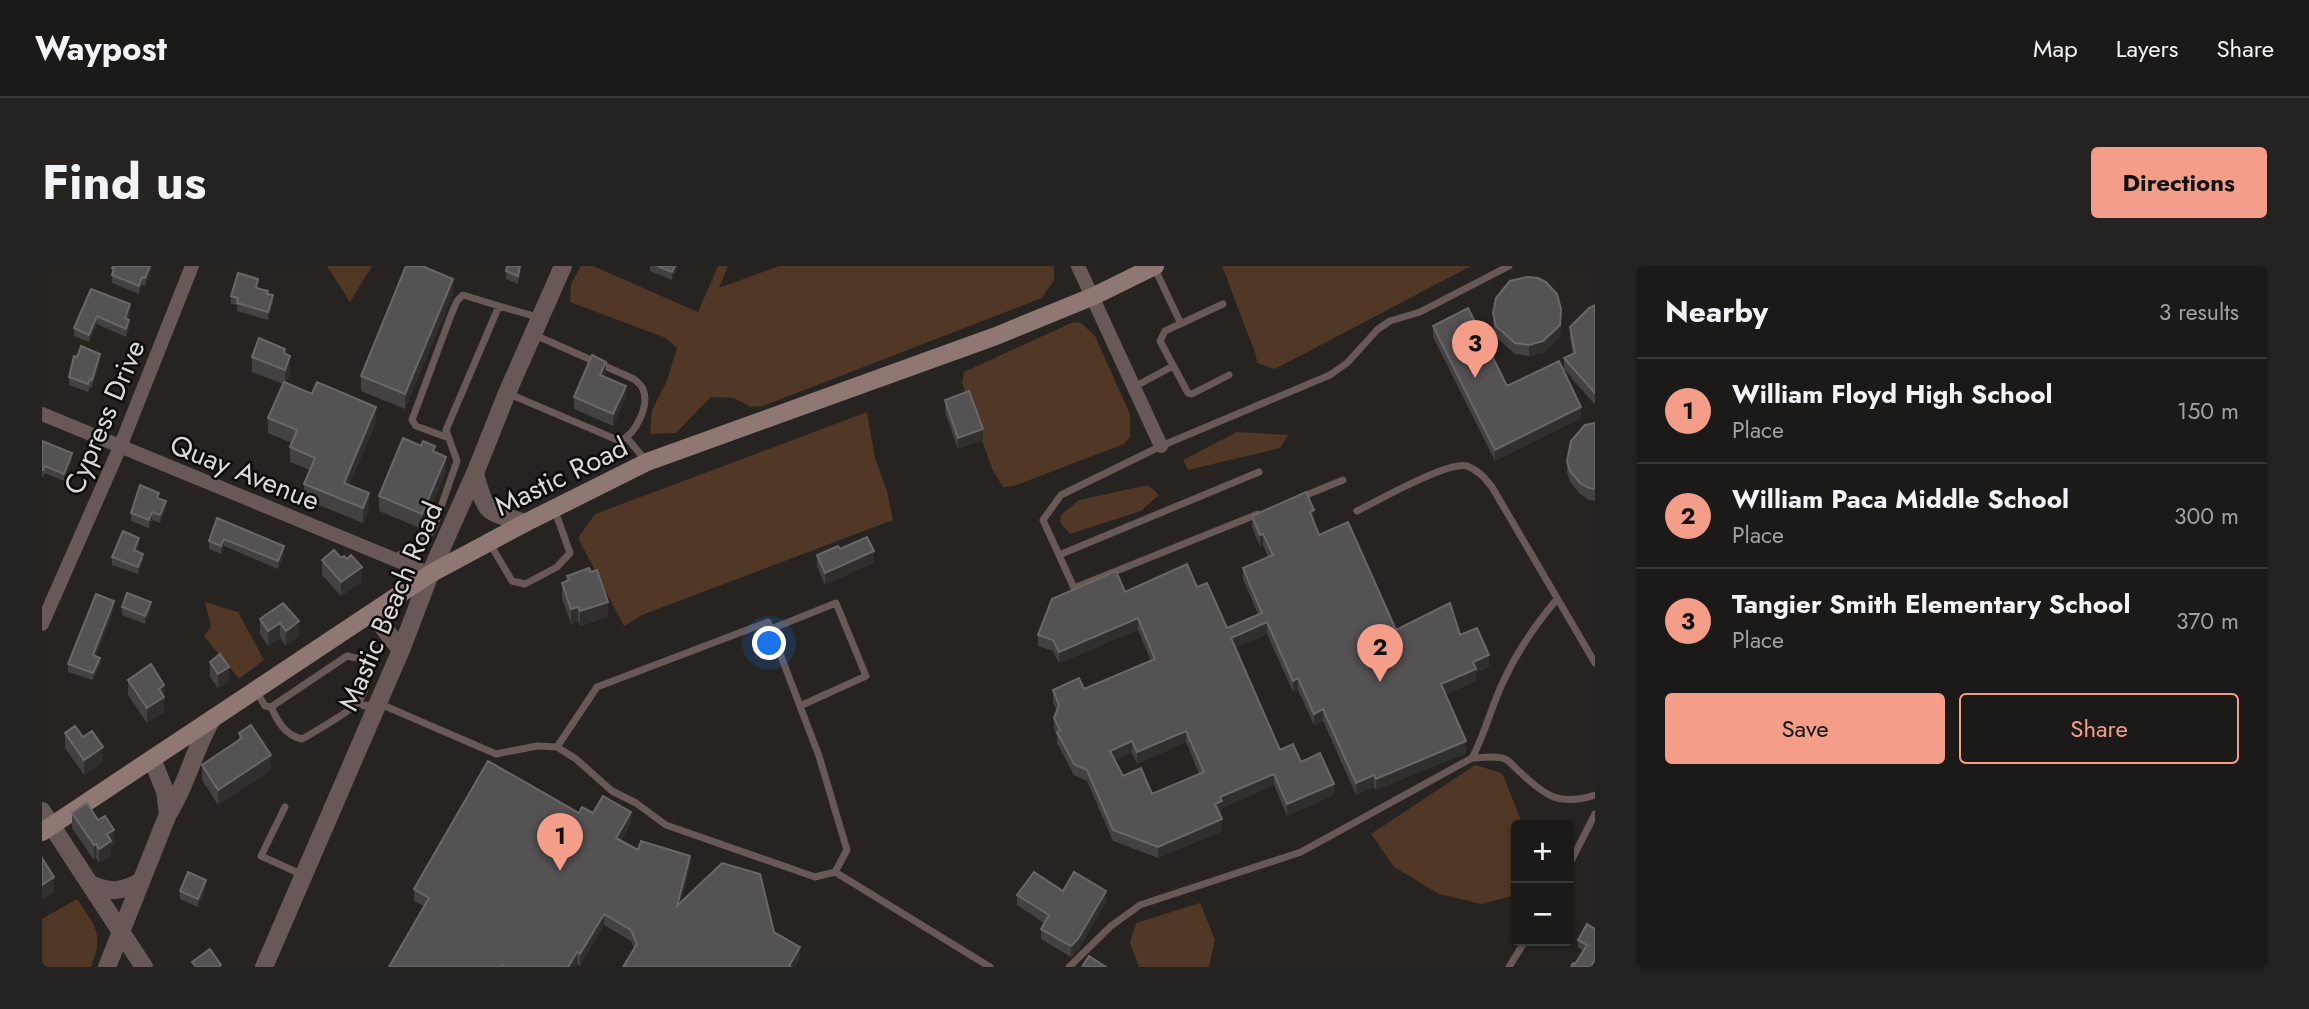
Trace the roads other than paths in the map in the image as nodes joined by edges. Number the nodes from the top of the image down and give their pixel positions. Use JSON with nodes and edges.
{"nodes":[{"id":1,"x":192,"y":266,"type":"edge"},
{"id":2,"x":564,"y":266,"type":"edge"},
{"id":3,"x":1078,"y":266,"type":"edge"},
{"id":4,"x":1154,"y":266,"type":"edge"},
{"id":5,"x":1509,"y":266,"type":"edge"},
{"id":6,"x":1094,"y":296,"type":"junction"},
{"id":7,"x":1223,"y":304,"type":"dead end"},
{"id":8,"x":499,"y":306,"type":"junction"},
{"id":9,"x":1181,"y":324,"type":"junction"},
{"id":10,"x":538,"y":326,"type":"junction"},
{"id":11,"x":1173,"y":366,"type":"junction"},
{"id":12,"x":1229,"y":375,"type":"dead end"},
{"id":13,"x":1134,"y":387,"type":"junction"},
{"id":14,"x":507,"y":393,"type":"junction"},
{"id":15,"x":42,"y":414,"type":"edge"},
{"id":16,"x":449,"y":438,"type":"junction"},
{"id":17,"x":627,"y":438,"type":"junction"},
{"id":18,"x":1161,"y":446,"type":"junction"},
{"id":19,"x":120,"y":447,"type":"junction"},
{"id":20,"x":457,"y":461,"type":"junction"},
{"id":21,"x":647,"y":462,"type":"junction"},
{"id":22,"x":1259,"y":472,"type":"dead end"},
{"id":23,"x":475,"y":473,"type":"junction"},
{"id":24,"x":1343,"y":480,"type":"dead end"},
{"id":25,"x":1292,"y":500,"type":"edge"},
{"id":26,"x":554,"y":508,"type":"junction"},
{"id":27,"x":1266,"y":511,"type":"edge"},
{"id":28,"x":1357,"y":511,"type":"dead end"},
{"id":29,"x":525,"y":523,"type":"junction"},
{"id":30,"x":489,"y":541,"type":"junction"},
{"id":31,"x":1059,"y":555,"type":"junction"},
{"id":32,"x":393,"y":559,"type":"junction"},
{"id":33,"x":430,"y":574,"type":"junction"},
{"id":34,"x":1558,"y":599,"type":"junction"},
{"id":35,"x":372,"y":613,"type":"junction"},
{"id":36,"x":42,"y":624,"type":"edge"},
{"id":37,"x":771,"y":629,"type":"junction"},
{"id":38,"x":401,"y":650,"type":"junction"},
{"id":39,"x":1595,"y":663,"type":"edge"},
{"id":40,"x":256,"y":691,"type":"junction"},
{"id":41,"x":359,"y":702,"type":"junction"},
{"id":42,"x":378,"y":703,"type":"junction"},
{"id":43,"x":800,"y":706,"type":"junction"},
{"id":44,"x":271,"y":707,"type":"junction"},
{"id":45,"x":212,"y":719,"type":"junction"},
{"id":46,"x":557,"y":747,"type":"junction"},
{"id":47,"x":1472,"y":758,"type":"junction"},
{"id":48,"x":152,"y":759,"type":"junction"},
{"id":49,"x":1595,"y":795,"type":"edge"},
{"id":50,"x":285,"y":807,"type":"dead end"},
{"id":51,"x":168,"y":814,"type":"junction"},
{"id":52,"x":1595,"y":814,"type":"edge"},
{"id":53,"x":45,"y":823,"type":"edge"},
{"id":54,"x":1574,"y":855,"type":"edge"},
{"id":55,"x":835,"y":872,"type":"junction"},
{"id":56,"x":303,"y":876,"type":"junction"},
{"id":57,"x":140,"y":882,"type":"junction"},
{"id":58,"x":90,"y":884,"type":"junction"},
{"id":59,"x":120,"y":931,"type":"junction"},
{"id":60,"x":1522,"y":946,"type":"edge"},
{"id":61,"x":107,"y":967,"type":"edge"},
{"id":62,"x":144,"y":967,"type":"edge"},
{"id":63,"x":264,"y":967,"type":"edge"},
{"id":64,"x":990,"y":967,"type":"edge"},
{"id":65,"x":1069,"y":967,"type":"edge"},
{"id":66,"x":1509,"y":967,"type":"edge"}],
"edges":[{"from":1,"to":19,"type":"street","name":"Cypress Drive"},
{"from":2,"to":10,"type":"street","name":"Mastic Beach Road"},
{"from":3,"to":6,"type":"street"},
{"from":4,"to":6,"type":"main road","name":"Mastic Road"},
{"from":4,"to":9,"type":"lane"},
{"from":5,"to":18,"type":"lane"},
{"from":6,"to":13,"type":"street"},
{"from":6,"to":21,"type":"main road","name":"Mastic Road"},
{"from":7,"to":9,"type":"lane"},
{"from":8,"to":10,"type":"lane"},
{"from":8,"to":16,"type":"lane"},
{"from":8,"to":16,"type":"lane"},
{"from":9,"to":11,"type":"lane"},
{"from":10,"to":14,"type":"street","name":"Mastic Beach Road"},
{"from":10,"to":17,"type":"lane"},
{"from":11,"to":12,"type":"lane"},
{"from":11,"to":13,"type":"lane"},
{"from":13,"to":18,"type":"street"},
{"from":14,"to":17,"type":"lane"},
{"from":14,"to":23,"type":"street","name":"Mastic Beach Road"},
{"from":15,"to":19,"type":"street","name":"Quay Avenue"},
{"from":16,"to":20,"type":"lane"},
{"from":17,"to":21,"type":"lane"},
{"from":18,"to":31,"type":"lane"},
{"from":19,"to":32,"type":"street","name":"Quay Avenue"},
{"from":19,"to":36,"type":"street","name":"Cypress Drive"},
{"from":20,"to":23,"type":"lane"},
{"from":20,"to":32,"type":"lane"},
{"from":21,"to":26,"type":"main road","name":"Mastic Road"},
{"from":22,"to":31,"type":"lane"},
{"from":23,"to":29,"type":"street"},
{"from":23,"to":33,"type":"street","name":"Mastic Beach Road"},
{"from":24,"to":25,"type":"lane"},
{"from":26,"to":29,"type":"main road","name":"Mastic Road"},
{"from":26,"to":30,"type":"lane"},
{"from":27,"to":31,"type":"lane"},
{"from":28,"to":34,"type":"lane"},
{"from":29,"to":30,"type":"main road","name":"Mastic Road"},
{"from":30,"to":33,"type":"main road","name":"Mastic Road"},
{"from":32,"to":33,"type":"street","name":"Quay Avenue"},
{"from":33,"to":35,"type":"main road","name":"Mastic Road"},
{"from":33,"to":38,"type":"street","name":"Mastic Beach Road"},
{"from":34,"to":39,"type":"lane"},
{"from":34,"to":47,"type":"lane"},
{"from":35,"to":38,"type":"street"},
{"from":35,"to":40,"type":"main road","name":"Mastic Road"},
{"from":37,"to":43,"type":"lane"},
{"from":37,"to":43,"type":"lane"},
{"from":37,"to":46,"type":"lane"},
{"from":38,"to":42,"type":"street","name":"Mastic Beach Road"},
{"from":40,"to":44,"type":"lane"},
{"from":40,"to":45,"type":"main road","name":"Mastic Road"},
{"from":41,"to":42,"type":"lane"},
{"from":41,"to":44,"type":"lane"},
{"from":41,"to":44,"type":"lane"},
{"from":42,"to":46,"type":"lane"},
{"from":42,"to":56,"type":"street","name":"Mastic Beach Road"},
{"from":43,"to":55,"type":"lane"},
{"from":45,"to":48,"type":"main road","name":"Mastic Road"},
{"from":45,"to":51,"type":"street"},
{"from":46,"to":55,"type":"lane"},
{"from":47,"to":49,"type":"lane"},
{"from":47,"to":65,"type":"lane"},
{"from":48,"to":51,"type":"street"},
{"from":48,"to":53,"type":"main road","name":"Mastic Road"},
{"from":50,"to":56,"type":"lane"},
{"from":51,"to":57,"type":"street"},
{"from":52,"to":54,"type":"lane"},
{"from":53,"to":58,"type":"street"},
{"from":55,"to":64,"type":"lane"},
{"from":56,"to":63,"type":"street","name":"Mastic Beach Road"},
{"from":57,"to":58,"type":"street"},
{"from":57,"to":59,"type":"street"},
{"from":58,"to":59,"type":"street"},
{"from":59,"to":61,"type":"street"},
{"from":59,"to":62,"type":"street"},
{"from":60,"to":66,"type":"lane"}]}
